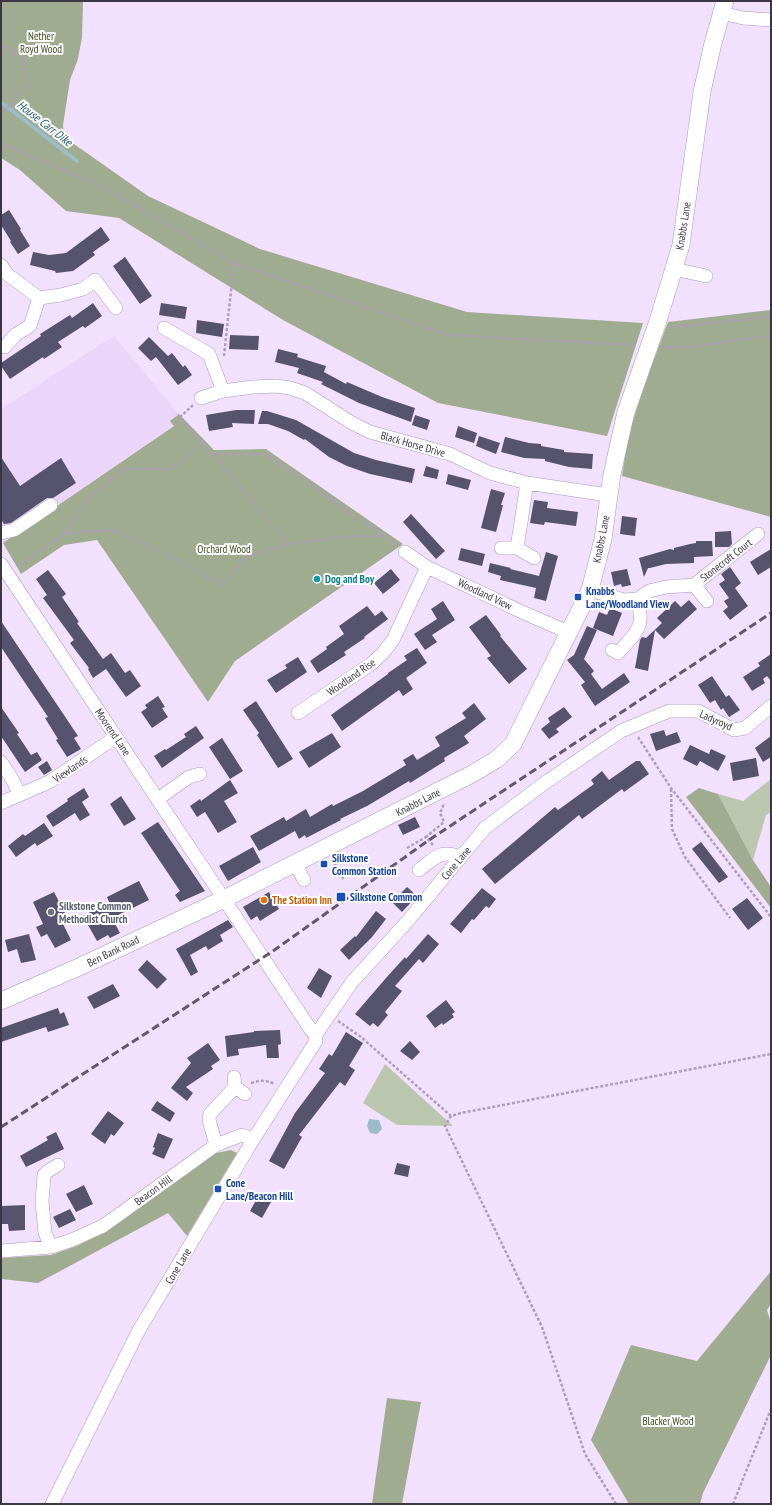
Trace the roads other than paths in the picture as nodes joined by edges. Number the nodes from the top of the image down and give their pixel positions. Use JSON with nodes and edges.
{"nodes":[{"id":1,"x":723,"y":7,"type":"edge"},
{"id":2,"x":771,"y":20,"type":"edge"},
{"id":3,"x":1,"y":265,"type":"edge"},
{"id":4,"x":674,"y":269,"type":"junction"},
{"id":5,"x":706,"y":276,"type":"dead end"},
{"id":6,"x":38,"y":298,"type":"junction"},
{"id":7,"x":116,"y":308,"type":"dead end"},
{"id":8,"x":164,"y":328,"type":"dead end"},
{"id":9,"x":5,"y":346,"type":"dead end"},
{"id":10,"x":223,"y":391,"type":"junction"},
{"id":11,"x":200,"y":398,"type":"road end"},
{"id":12,"x":527,"y":483,"type":"junction"},
{"id":13,"x":608,"y":495,"type":"junction"},
{"id":14,"x":51,"y":504,"type":"dead end"},
{"id":15,"x":1,"y":533,"type":"edge"},
{"id":16,"x":758,"y":534,"type":"dead end"},
{"id":17,"x":501,"y":548,"type":"dead end"},
{"id":18,"x":517,"y":548,"type":"junction"},
{"id":19,"x":405,"y":552,"type":"road end"},
{"id":20,"x":534,"y":558,"type":"dead end"},
{"id":21,"x":427,"y":567,"type":"junction"},
{"id":22,"x":4,"y":569,"type":"edge"},
{"id":23,"x":694,"y":585,"type":"junction"},
{"id":24,"x":590,"y":590,"type":"junction"},
{"id":25,"x":638,"y":599,"type":"junction"},
{"id":26,"x":707,"y":601,"type":"dead end"},
{"id":27,"x":568,"y":632,"type":"junction"},
{"id":28,"x":612,"y":650,"type":"dead end"},
{"id":29,"x":771,"y":706,"type":"edge"},
{"id":30,"x":298,"y":713,"type":"dead end"},
{"id":31,"x":631,"y":727,"type":"joint"},
{"id":32,"x":116,"y":737,"type":"junction"},
{"id":33,"x":1,"y":762,"type":"edge"},
{"id":34,"x":200,"y":774,"type":"dead end"},
{"id":35,"x":20,"y":795,"type":"junction"},
{"id":36,"x":158,"y":799,"type":"junction"},
{"id":37,"x":1,"y":803,"type":"edge"},
{"id":38,"x":460,"y":857,"type":"junction"},
{"id":39,"x":295,"y":864,"type":"junction"},
{"id":40,"x":419,"y":870,"type":"dead end"},
{"id":41,"x":304,"y":880,"type":"dead end"},
{"id":42,"x":224,"y":899,"type":"junction"},
{"id":43,"x":1,"y":1001,"type":"edge"},
{"id":44,"x":315,"y":1036,"type":"junction"},
{"id":45,"x":239,"y":1088,"type":"road end"},
{"id":46,"x":253,"y":1140,"type":"junction"},
{"id":47,"x":216,"y":1145,"type":"junction"},
{"id":48,"x":58,"y":1165,"type":"dead end"},
{"id":49,"x":51,"y":1246,"type":"junction"},
{"id":50,"x":1,"y":1251,"type":"edge"},
{"id":51,"x":52,"y":1504,"type":"edge"}],
"edges":[{"from":1,"to":2,"type":"street"},
{"from":1,"to":4,"type":"main road","name":"Knabbs Lane"},
{"from":3,"to":6,"type":"street"},
{"from":4,"to":5,"type":"street"},
{"from":4,"to":13,"type":"main road","name":"Knabbs Lane"},
{"from":6,"to":7,"type":"street"},
{"from":6,"to":9,"type":"street"},
{"from":8,"to":10,"type":"street"},
{"from":10,"to":11,"type":"street","name":"Black Horse Drive"},
{"from":10,"to":12,"type":"street","name":"Black Horse Drive"},
{"from":12,"to":13,"type":"street","name":"Black Horse Drive"},
{"from":12,"to":18,"type":"street"},
{"from":13,"to":24,"type":"main road","name":"Knabbs Lane"},
{"from":14,"to":15,"type":"street"},
{"from":16,"to":23,"type":"street","name":"Stonecroft Court"},
{"from":17,"to":18,"type":"street"},
{"from":18,"to":20,"type":"street"},
{"from":19,"to":21,"type":"street","name":"Woodland View"},
{"from":21,"to":27,"type":"street","name":"Woodland View"},
{"from":21,"to":30,"type":"street","name":"Woodland Rise"},
{"from":22,"to":32,"type":"street","name":"Moorend Lane"},
{"from":23,"to":25,"type":"street","name":"Stonecroft Court"},
{"from":23,"to":26,"type":"street","name":"Stonecroft Court"},
{"from":24,"to":25,"type":"street"},
{"from":24,"to":27,"type":"main road","name":"Knabbs Lane"},
{"from":25,"to":28,"type":"street"},
{"from":27,"to":39,"type":"main road","name":"Knabbs Lane"},
{"from":29,"to":31,"type":"street","name":"Ladyroyd"},
{"from":31,"to":38,"type":"street","name":"Cone Lane"},
{"from":32,"to":35,"type":"street","name":"Viewlands"},
{"from":32,"to":36,"type":"street","name":"Moorend Lane"},
{"from":33,"to":35,"type":"street"},
{"from":34,"to":36,"type":"street"},
{"from":35,"to":37,"type":"street","name":"Viewlands"},
{"from":36,"to":42,"type":"street","name":"Moorend Lane"},
{"from":38,"to":40,"type":"street"},
{"from":38,"to":44,"type":"street","name":"Cone Lane"},
{"from":39,"to":41,"type":"street"},
{"from":39,"to":42,"type":"main road","name":"Knabbs Lane"},
{"from":42,"to":43,"type":"main road","name":"Ben Bank Road"},
{"from":42,"to":44,"type":"street"},
{"from":44,"to":46,"type":"street","name":"Cone Lane"},
{"from":45,"to":47,"type":"street"},
{"from":46,"to":47,"type":"street","name":"Beacon Hill"},
{"from":46,"to":51,"type":"street","name":"Cone Lane"},
{"from":47,"to":49,"type":"street","name":"Beacon Hill"},
{"from":48,"to":49,"type":"street"},
{"from":49,"to":50,"type":"street","name":"Beacon Hill"}]}
